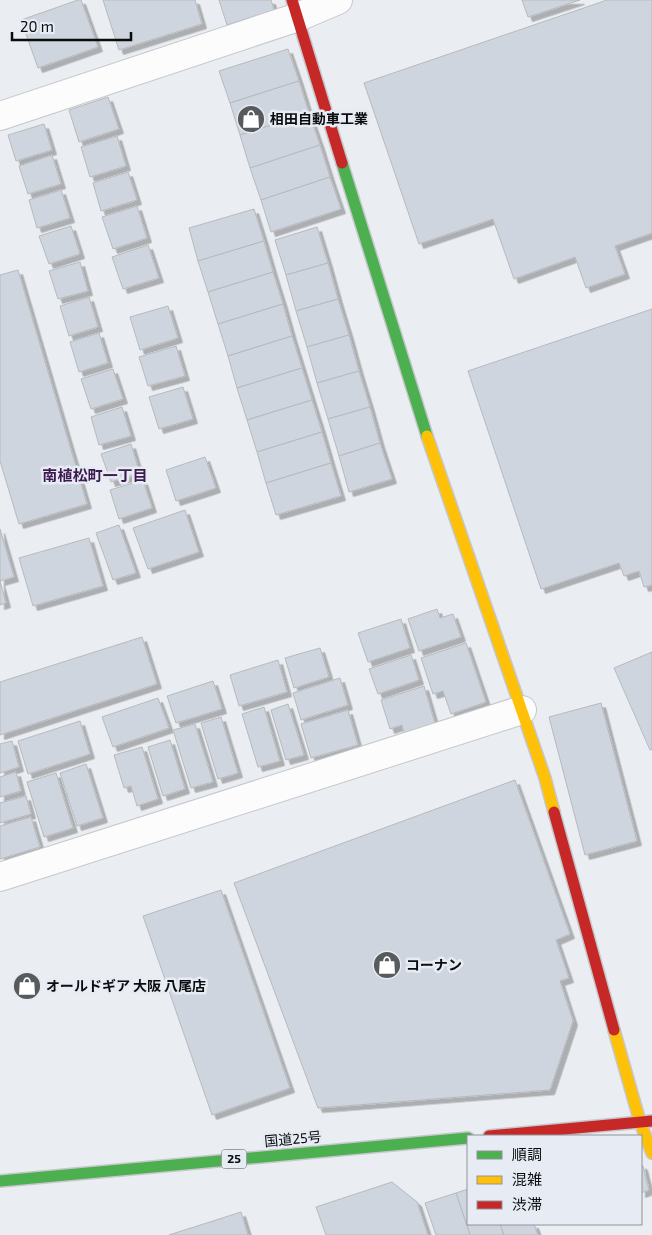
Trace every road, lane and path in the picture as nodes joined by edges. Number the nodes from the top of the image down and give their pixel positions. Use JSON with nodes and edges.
{"nodes":[{"id":1,"x":338,"y":0,"type":"edge"},
{"id":2,"x":295,"y":8,"type":"edge"},
{"id":3,"x":0,"y":116,"type":"edge"},
{"id":4,"x":522,"y":710,"type":"junction"},
{"id":5,"x":0,"y":877,"type":"edge"},
{"id":6,"x":646,"y":1122,"type":"edge"},
{"id":7,"x":500,"y":1135,"type":"edge"},
{"id":8,"x":467,"y":1138,"type":"edge"},
{"id":9,"x":652,"y":1153,"type":"edge"},
{"id":10,"x":0,"y":1180,"type":"edge"}],
"edges":[{"from":1,"to":2,"type":"street"},
{"from":2,"to":3,"type":"street"},
{"from":2,"to":4,"type":"main road"},
{"from":4,"to":5,"type":"street"},
{"from":4,"to":6,"type":"main road"},
{"from":6,"to":7,"type":"main road"},
{"from":6,"to":9,"type":"main road"},
{"from":8,"to":10,"type":"main road","name":"国道25号","number":"25"}]}
